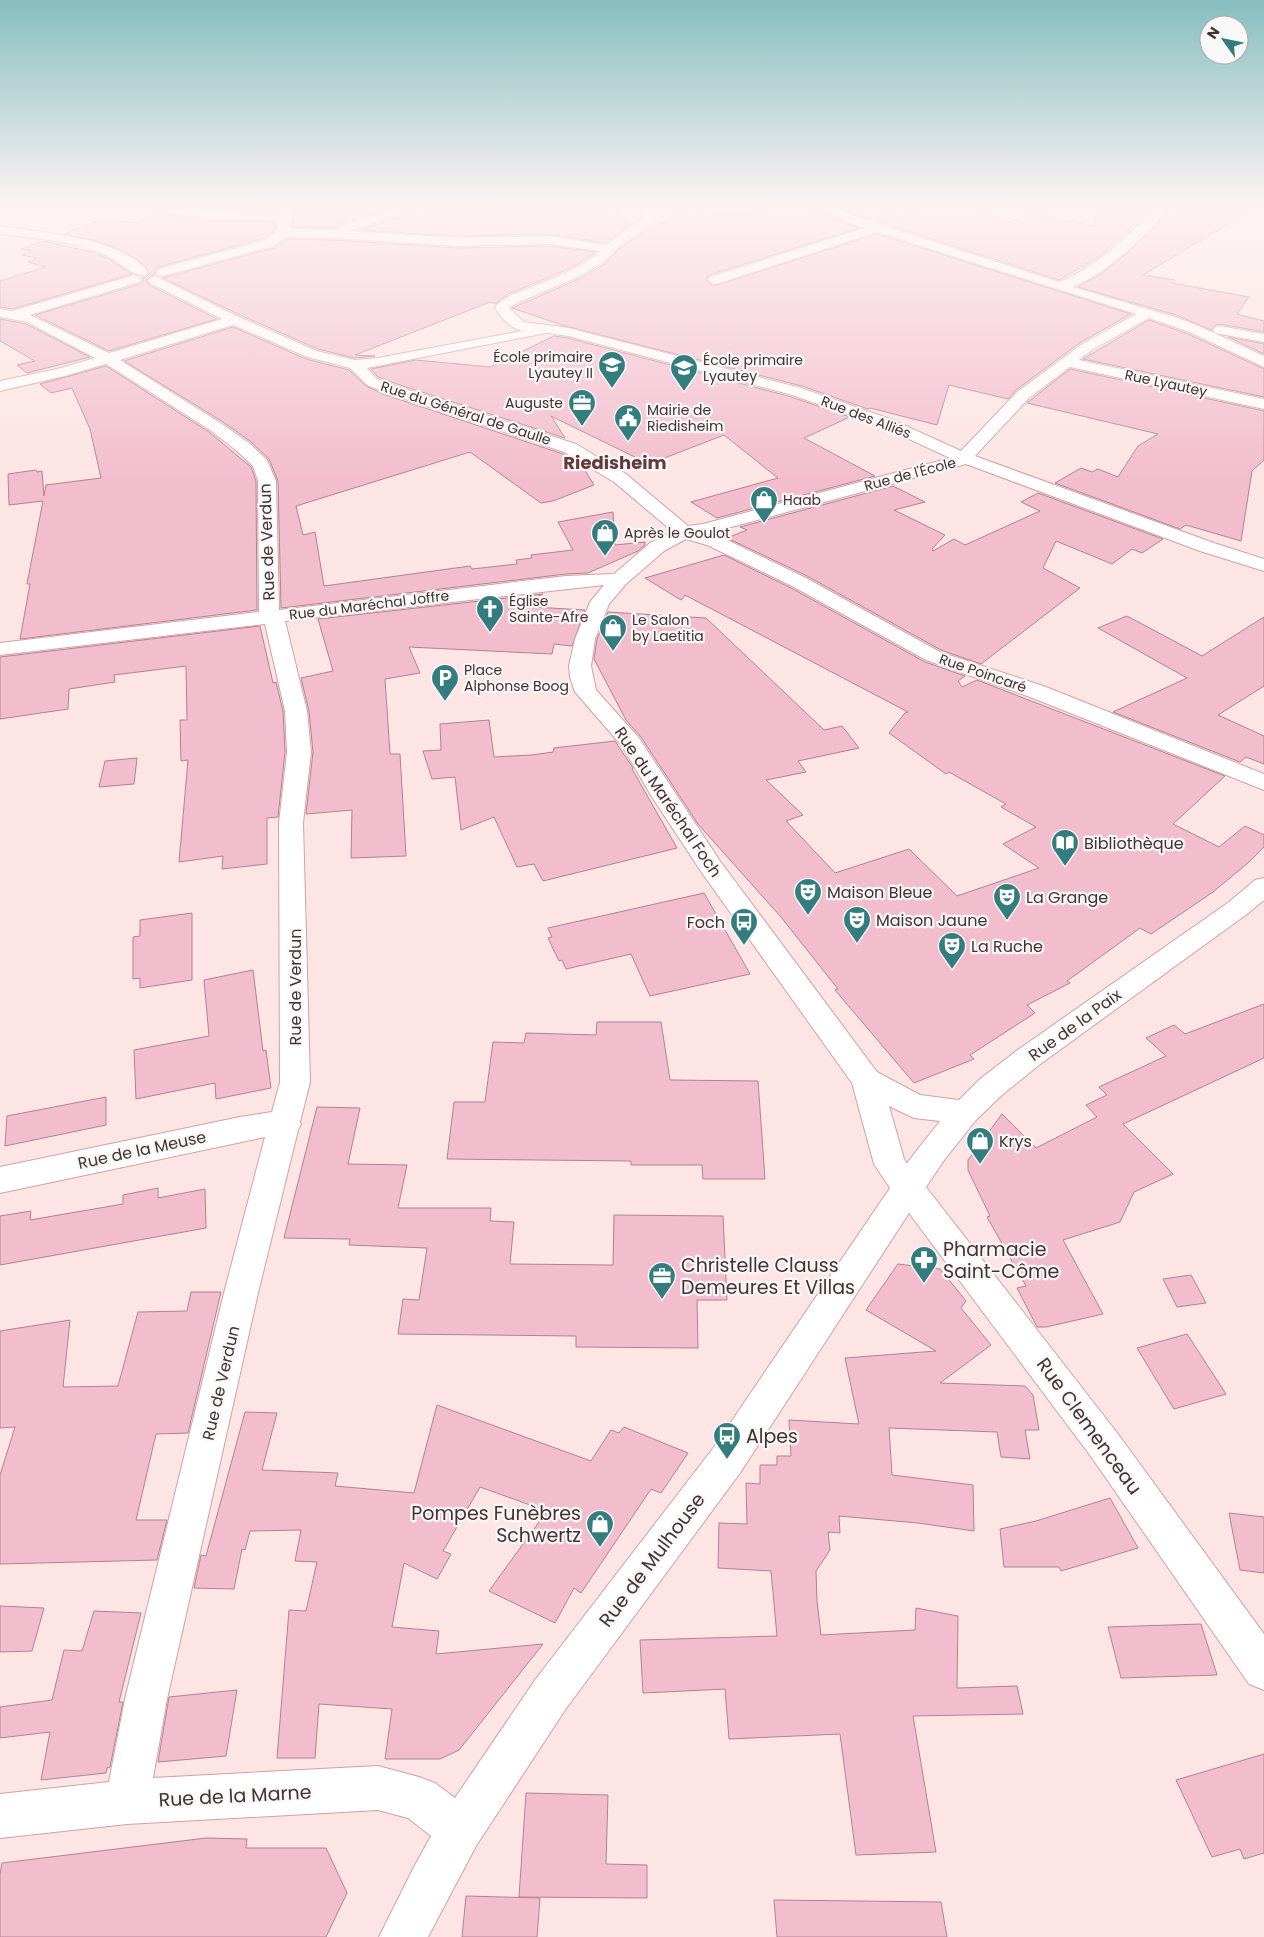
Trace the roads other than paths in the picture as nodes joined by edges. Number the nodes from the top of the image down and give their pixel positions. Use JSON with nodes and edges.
{"nodes":[{"id":1,"x":71,"y":295,"type":"edge"},
{"id":2,"x":192,"y":295,"type":"edge"},
{"id":3,"x":524,"y":295,"type":"edge"},
{"id":4,"x":1087,"y":295,"type":"edge"},
{"id":5,"x":1148,"y":314,"type":"junction"},
{"id":6,"x":4,"y":315,"type":"edge"},
{"id":7,"x":234,"y":320,"type":"junction"},
{"id":8,"x":520,"y":326,"type":"junction"},
{"id":9,"x":544,"y":328,"type":"junction"},
{"id":10,"x":1194,"y":329,"type":"junction"},
{"id":11,"x":1264,"y":338,"type":"edge"},
{"id":12,"x":108,"y":359,"type":"junction"},
{"id":13,"x":1068,"y":362,"type":"junction"},
{"id":14,"x":1264,"y":362,"type":"edge"},
{"id":15,"x":355,"y":364,"type":"junction"},
{"id":16,"x":0,"y":386,"type":"edge"},
{"id":17,"x":1264,"y":404,"type":"edge"},
{"id":18,"x":966,"y":458,"type":"junction"},
{"id":19,"x":684,"y":532,"type":"junction"},
{"id":20,"x":1264,"y":565,"type":"edge"},
{"id":21,"x":619,"y":580,"type":"junction"},
{"id":22,"x":273,"y":618,"type":"junction"},
{"id":23,"x":0,"y":648,"type":"edge"},
{"id":24,"x":1264,"y":783,"type":"edge"},
{"id":25,"x":1264,"y":886,"type":"edge"},
{"id":26,"x":866,"y":1080,"type":"junction"},
{"id":27,"x":964,"y":1112,"type":"junction"},
{"id":28,"x":286,"y":1124,"type":"junction"},
{"id":29,"x":0,"y":1180,"type":"edge"},
{"id":30,"x":909,"y":1187,"type":"junction"},
{"id":31,"x":1264,"y":1670,"type":"edge"},
{"id":32,"x":128,"y":1802,"type":"junction"},
{"id":33,"x":0,"y":1816,"type":"edge"},
{"id":34,"x":460,"y":1830,"type":"junction"},
{"id":35,"x":403,"y":1937,"type":"edge"}],
"edges":[{"from":1,"to":6,"type":"street"},
{"from":2,"to":7,"type":"street"},
{"from":3,"to":8,"type":"street"},
{"from":4,"to":5,"type":"street"},
{"from":5,"to":10,"type":"street"},
{"from":5,"to":13,"type":"street","name":"Rue de l'École"},
{"from":6,"to":12,"type":"street","name":"Rue de Verdun"},
{"from":7,"to":12,"type":"street"},
{"from":7,"to":15,"type":"street"},
{"from":8,"to":9,"type":"street","name":"Rue des Alliés"},
{"from":8,"to":15,"type":"street"},
{"from":9,"to":15,"type":"street"},
{"from":9,"to":18,"type":"street","name":"Rue des Alliés"},
{"from":10,"to":11,"type":"street"},
{"from":10,"to":14,"type":"street"},
{"from":12,"to":16,"type":"street"},
{"from":12,"to":22,"type":"street","name":"Rue de Verdun"},
{"from":13,"to":17,"type":"street","name":"Rue Lyautey"},
{"from":13,"to":18,"type":"street","name":"Rue de l'École"},
{"from":15,"to":19,"type":"street","name":"Rue du Général de Gaulle"},
{"from":18,"to":19,"type":"street","name":"Rue de l'École"},
{"from":18,"to":20,"type":"street","name":"Rue des Alliés"},
{"from":19,"to":21,"type":"street","name":"Rue du Maréchal Foch"},
{"from":19,"to":24,"type":"street","name":"Rue Poincaré"},
{"from":21,"to":22,"type":"street","name":"Rue du Maréchal Joffre"},
{"from":21,"to":26,"type":"street","name":"Rue du Maréchal Foch"},
{"from":22,"to":23,"type":"street","name":"Rue du Maréchal Joffre"},
{"from":22,"to":28,"type":"street","name":"Rue de Verdun"},
{"from":25,"to":27,"type":"street","name":"Rue de la Paix"},
{"from":26,"to":27,"type":"street","name":"Rue du Maréchal Foch"},
{"from":26,"to":30,"type":"street","name":"Rue du Maréchal Foch"},
{"from":27,"to":30,"type":"street","name":"Rue de la Paix"},
{"from":28,"to":29,"type":"street","name":"Rue de la Meuse"},
{"from":28,"to":32,"type":"street","name":"Rue de Verdun"},
{"from":30,"to":31,"type":"street","name":"Rue Clemenceau"},
{"from":30,"to":34,"type":"street","name":"Rue de Mulhouse"},
{"from":32,"to":33,"type":"street","name":"Rue de la Marne"},
{"from":32,"to":34,"type":"street","name":"Rue de la Marne"},
{"from":34,"to":35,"type":"street","name":"Rue de Mulhouse"}]}
